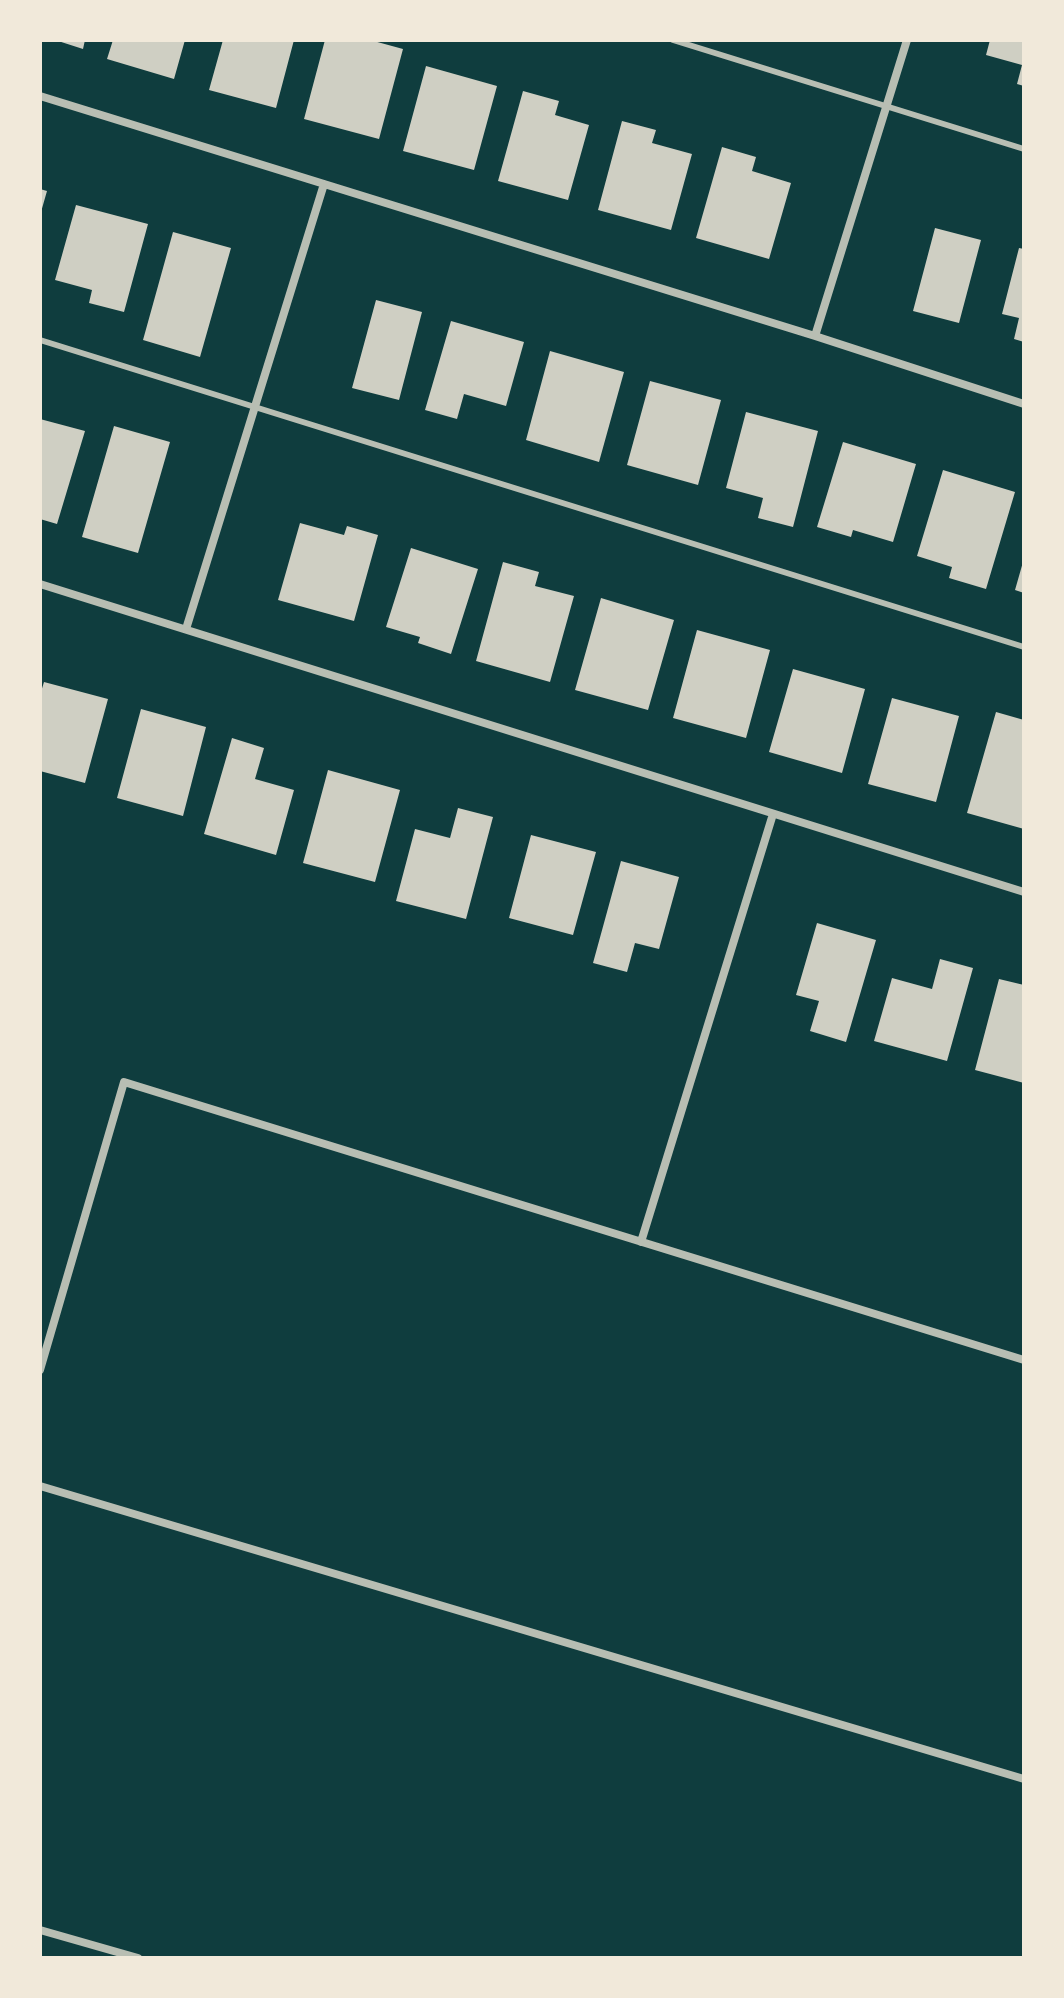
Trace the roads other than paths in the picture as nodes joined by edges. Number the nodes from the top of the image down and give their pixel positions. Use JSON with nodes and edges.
{"nodes":[{"id":1,"x":673,"y":40,"type":"edge"},
{"id":2,"x":907,"y":40,"type":"edge"},
{"id":3,"x":40,"y":96,"type":"edge"},
{"id":4,"x":887,"y":106,"type":"junction"},
{"id":5,"x":1024,"y":149,"type":"edge"},
{"id":6,"x":324,"y":184,"type":"junction"},
{"id":7,"x":815,"y":336,"type":"junction"},
{"id":8,"x":40,"y":340,"type":"edge"},
{"id":9,"x":1024,"y":404,"type":"edge"},
{"id":10,"x":255,"y":407,"type":"junction"},
{"id":11,"x":40,"y":584,"type":"edge"},
{"id":12,"x":186,"y":629,"type":"junction"},
{"id":13,"x":1024,"y":647,"type":"edge"},
{"id":14,"x":773,"y":814,"type":"junction"},
{"id":15,"x":1024,"y":892,"type":"edge"},
{"id":16,"x":641,"y":1242,"type":"junction"},
{"id":17,"x":1024,"y":1360,"type":"edge"},
{"id":18,"x":40,"y":1370,"type":"edge"},
{"id":19,"x":40,"y":1486,"type":"edge"},
{"id":20,"x":1024,"y":1779,"type":"edge"},
{"id":21,"x":40,"y":1930,"type":"edge"},
{"id":22,"x":138,"y":1958,"type":"edge"}],
"edges":[{"from":1,"to":4,"type":"lane"},
{"from":2,"to":4,"type":"street"},
{"from":3,"to":6,"type":"street"},
{"from":4,"to":5,"type":"lane"},
{"from":4,"to":7,"type":"street"},
{"from":6,"to":7,"type":"street"},
{"from":6,"to":10,"type":"street"},
{"from":7,"to":9,"type":"street"},
{"from":8,"to":10,"type":"lane"},
{"from":10,"to":12,"type":"street"},
{"from":10,"to":13,"type":"lane"},
{"from":11,"to":12,"type":"street"},
{"from":12,"to":14,"type":"street"},
{"from":14,"to":15,"type":"street"},
{"from":14,"to":16,"type":"street"},
{"from":16,"to":17,"type":"street"},
{"from":16,"to":18,"type":"street"},
{"from":19,"to":20,"type":"street"},
{"from":21,"to":22,"type":"street"}]}
